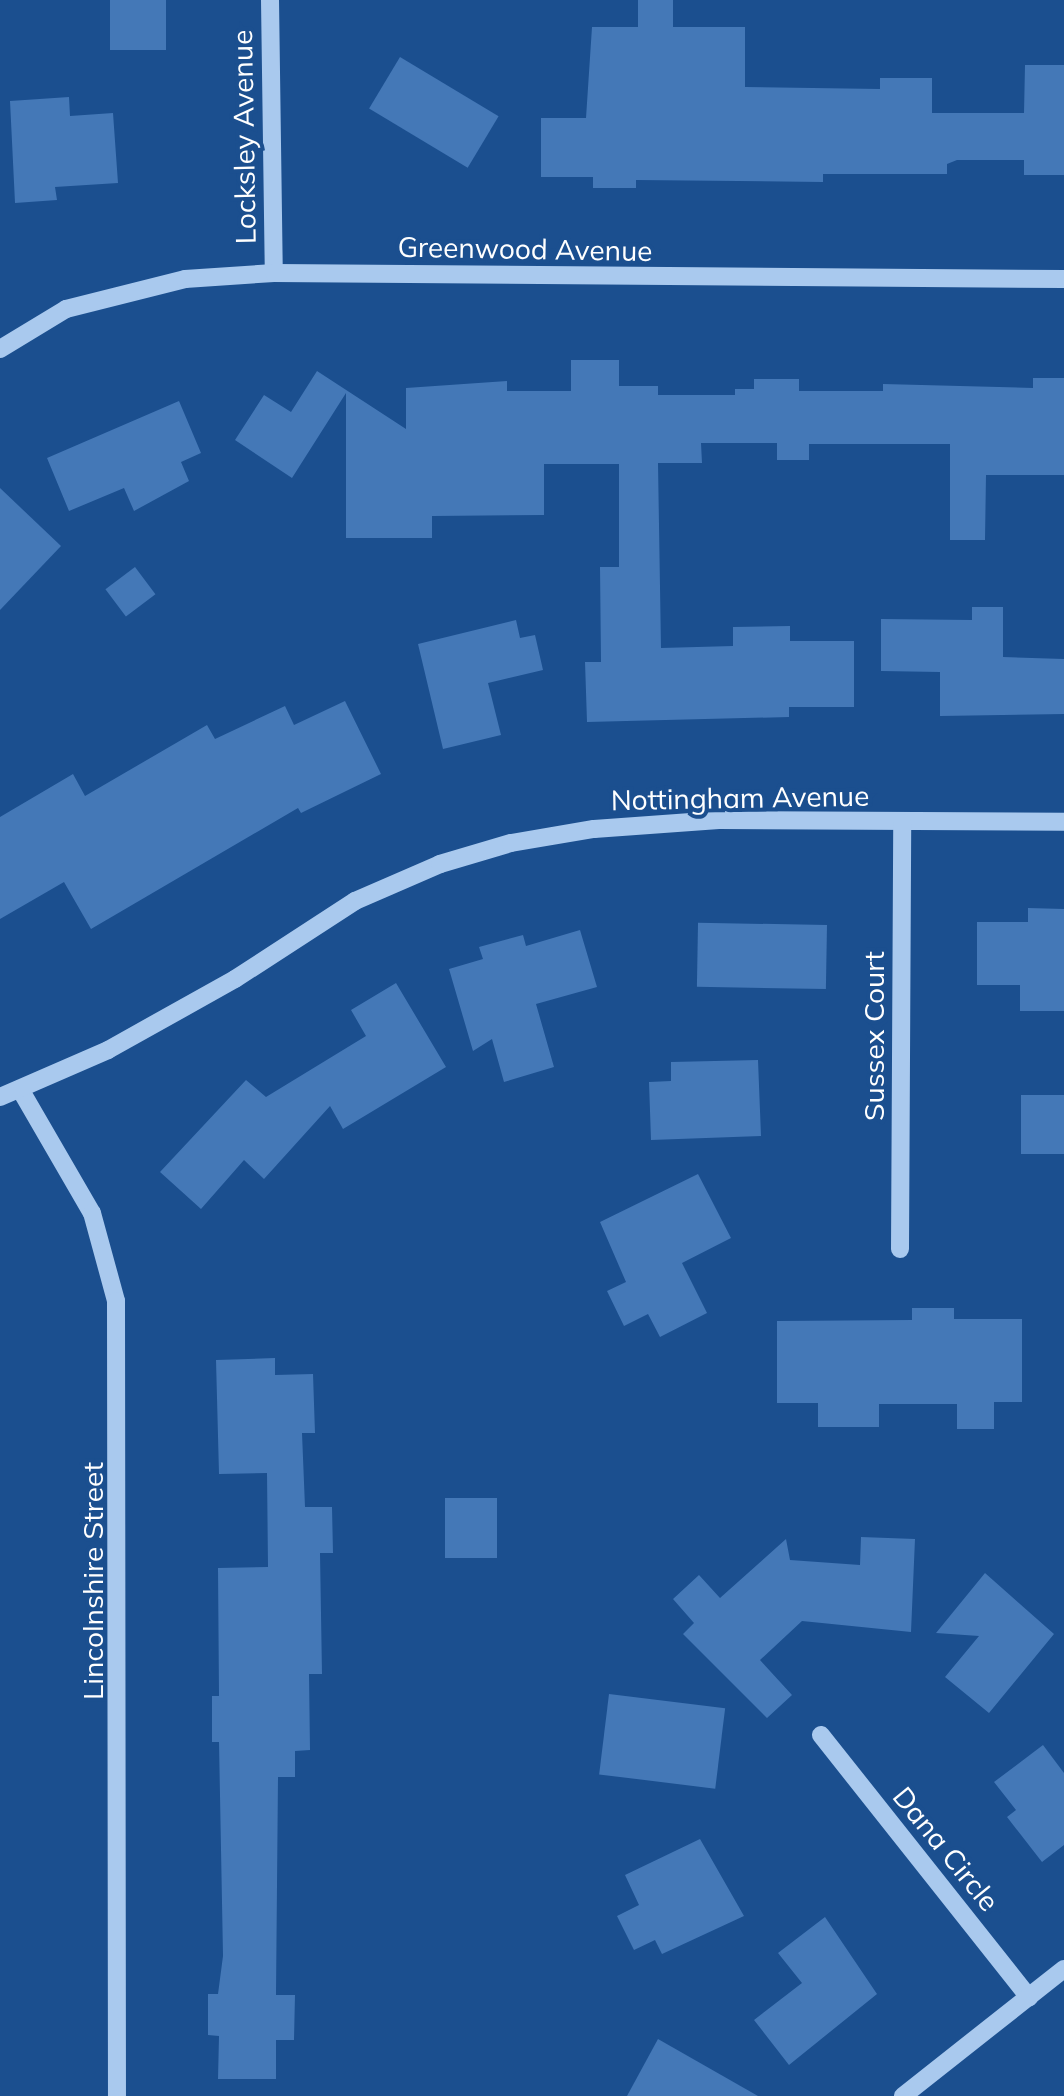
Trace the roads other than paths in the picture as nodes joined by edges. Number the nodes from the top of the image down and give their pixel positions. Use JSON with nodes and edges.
{"nodes":[{"id":1,"x":270,"y":0,"type":"edge"},
{"id":2,"x":274,"y":273,"type":"junction"},
{"id":3,"x":1064,"y":279,"type":"edge"},
{"id":4,"x":0,"y":349,"type":"edge"},
{"id":5,"x":1064,"y":822,"type":"edge"},
{"id":6,"x":902,"y":823,"type":"junction"},
{"id":7,"x":20,"y":1089,"type":"junction"},
{"id":8,"x":0,"y":1097,"type":"edge"},
{"id":9,"x":900,"y":1249,"type":"dead end"},
{"id":10,"x":820,"y":1735,"type":"dead end"},
{"id":11,"x":1064,"y":1970,"type":"edge"},
{"id":12,"x":1029,"y":1997,"type":"junction"},
{"id":13,"x":117,"y":2096,"type":"edge"},
{"id":14,"x":904,"y":2096,"type":"edge"}],
"edges":[{"from":1,"to":2,"type":"street","name":"Locksley Avenue"},
{"from":2,"to":3,"type":"street","name":"Greenwood Avenue"},
{"from":2,"to":4,"type":"street","name":"Greenwood Avenue"},
{"from":5,"to":6,"type":"street","name":"Nottingham Avenue"},
{"from":6,"to":7,"type":"street","name":"Nottingham Avenue"},
{"from":6,"to":9,"type":"street","name":"Sussex Court"},
{"from":7,"to":8,"type":"street","name":"Nottingham Avenue"},
{"from":7,"to":13,"type":"street","name":"Lincolnshire Street"},
{"from":10,"to":12,"type":"street","name":"Dana Circle"},
{"from":11,"to":12,"type":"street"},
{"from":12,"to":14,"type":"street"}]}
